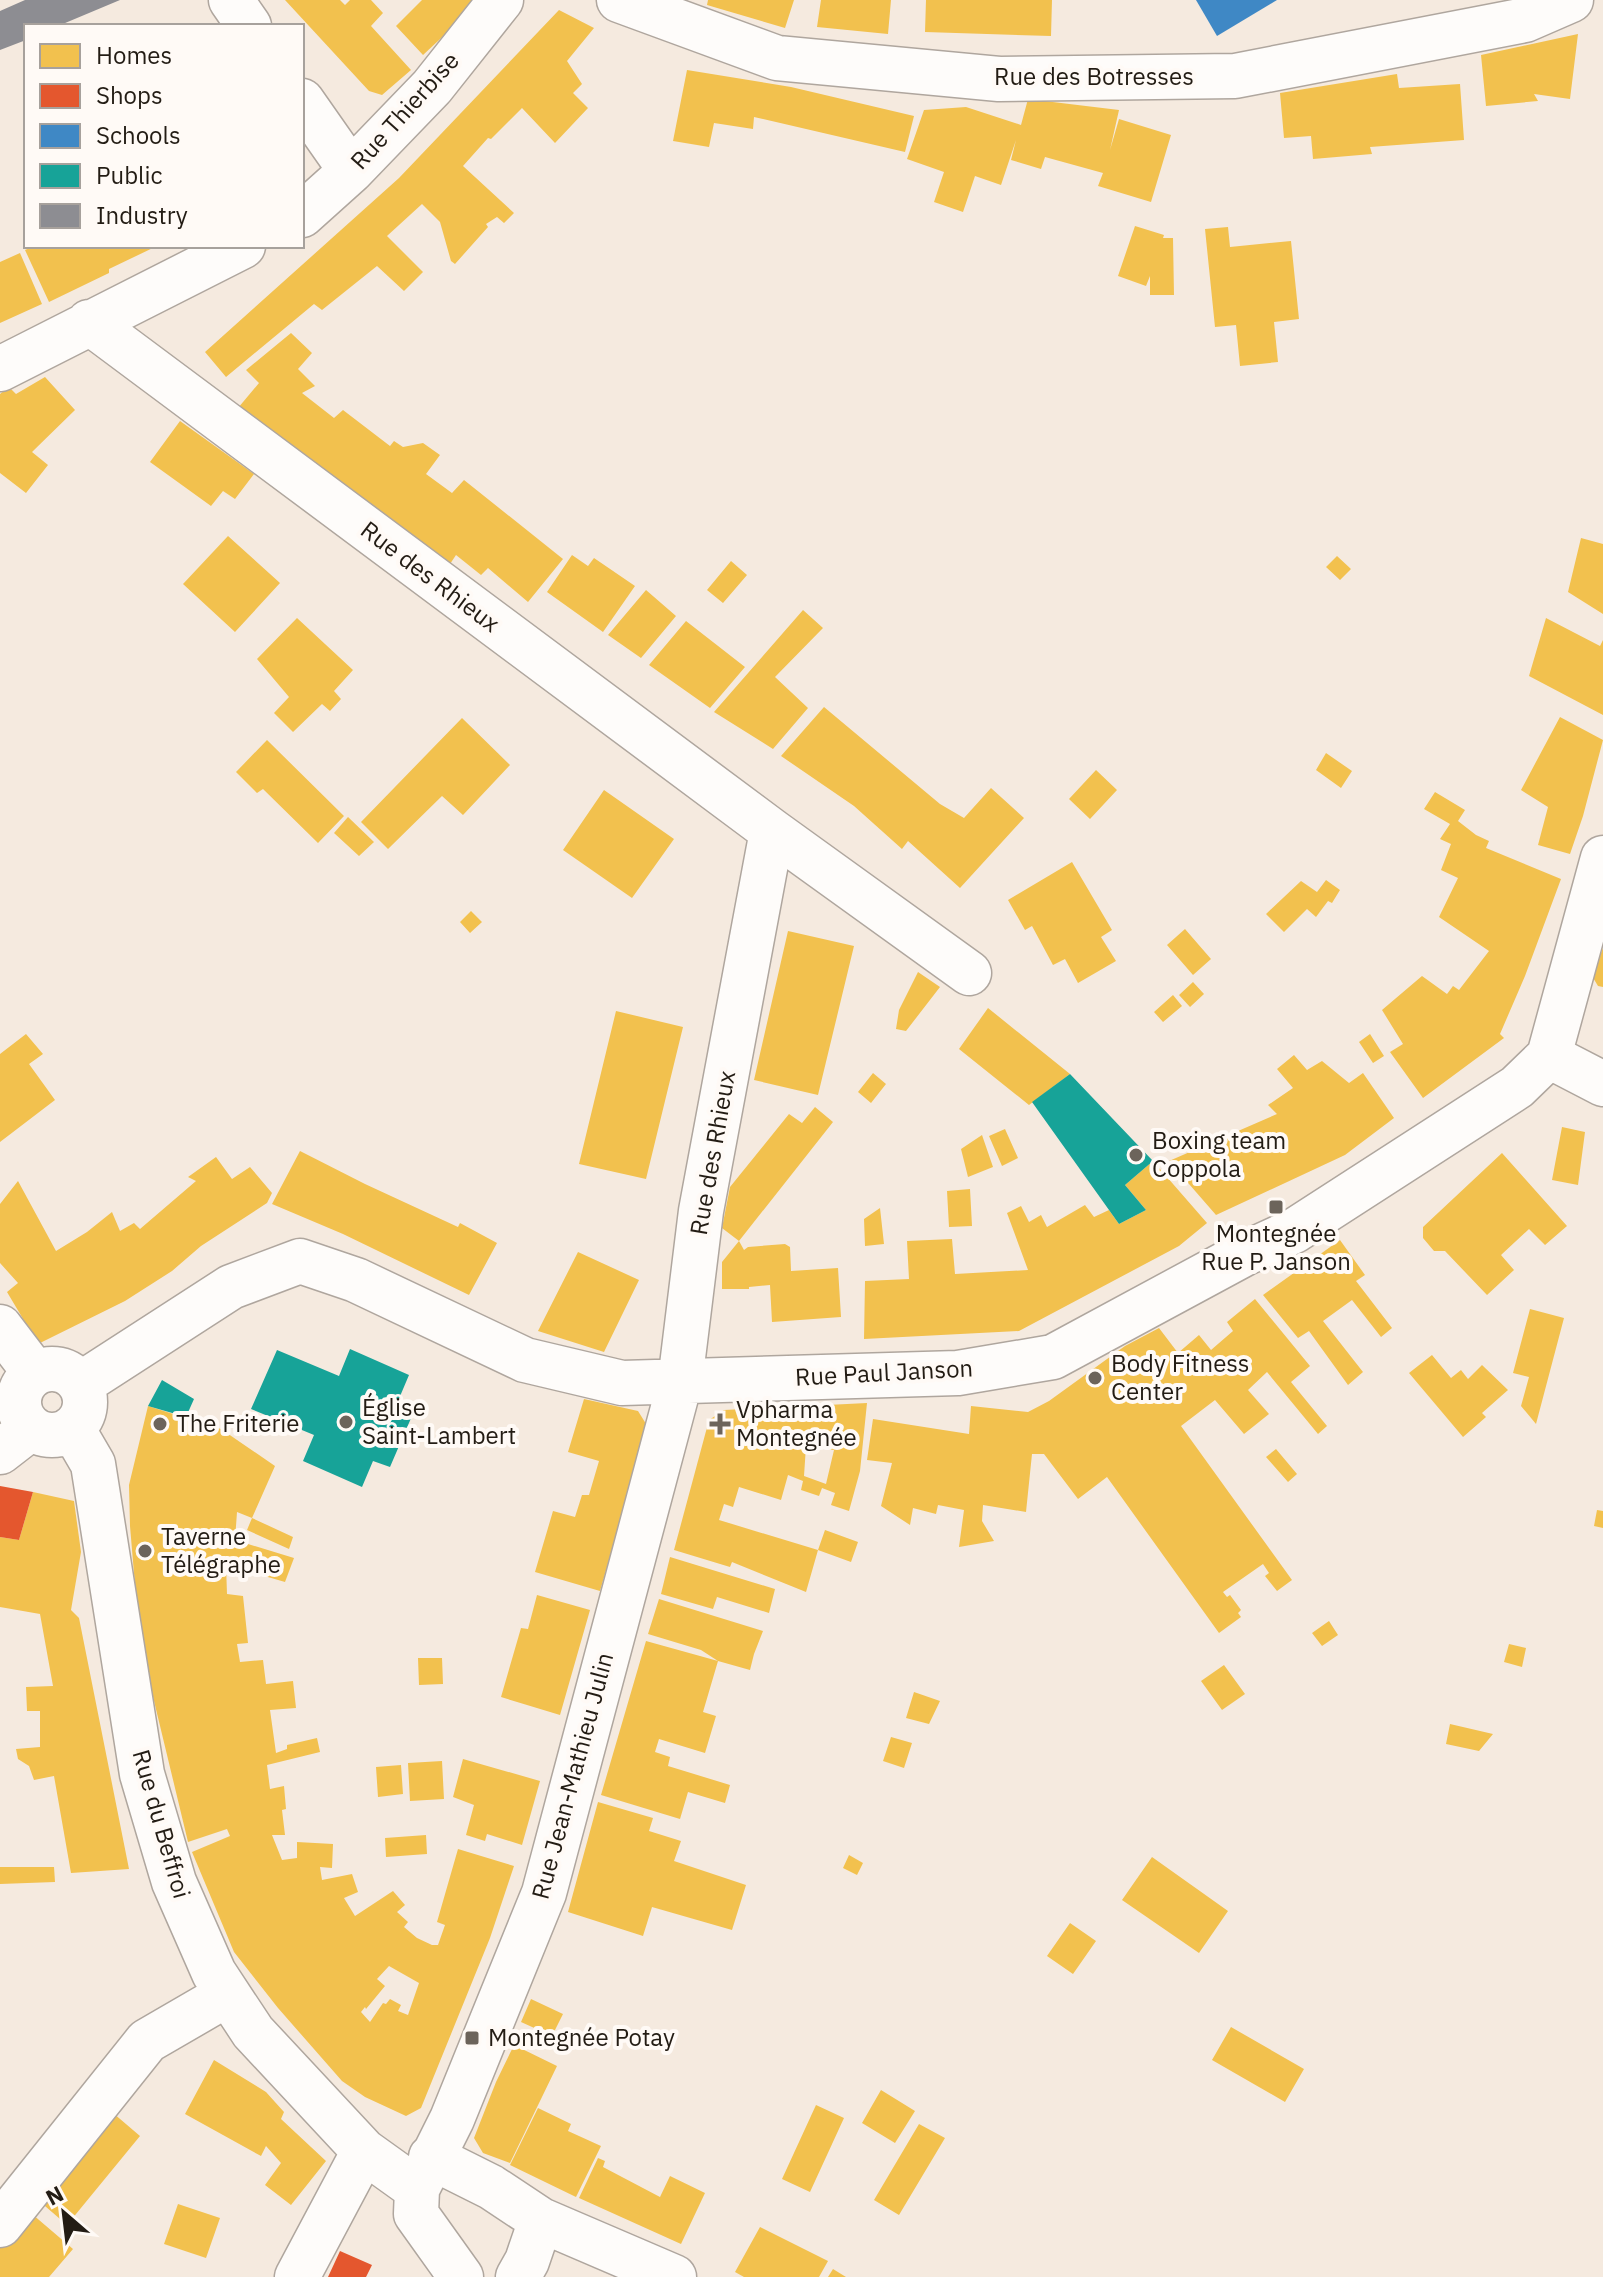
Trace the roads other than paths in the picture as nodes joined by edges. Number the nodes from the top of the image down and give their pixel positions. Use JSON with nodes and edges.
{"nodes":[{"id":1,"x":231,"y":0,"type":"edge"},
{"id":2,"x":501,"y":0,"type":"edge"},
{"id":3,"x":619,"y":0,"type":"edge"},
{"id":4,"x":1571,"y":0,"type":"edge"},
{"id":5,"x":248,"y":24,"type":"edge"},
{"id":6,"x":304,"y":104,"type":"edge"},
{"id":7,"x":351,"y":171,"type":"junction"},
{"id":8,"x":304,"y":213,"type":"edge"},
{"id":9,"x":239,"y":248,"type":"edge"},
{"id":10,"x":89,"y":322,"type":"junction"},
{"id":11,"x":0,"y":369,"type":"edge"},
{"id":12,"x":772,"y":831,"type":"junction"},
{"id":13,"x":1603,"y":858,"type":"edge"},
{"id":14,"x":969,"y":973,"type":"dead end"},
{"id":15,"x":1549,"y":1056,"type":"junction"},
{"id":16,"x":1603,"y":1084,"type":"edge"},
{"id":17,"x":0,"y":1327,"type":"edge"},
{"id":18,"x":35,"y":1373,"type":"junction"},
{"id":19,"x":680,"y":1382,"type":"junction"},
{"id":20,"x":81,"y":1384,"type":"junction"},
{"id":21,"x":34,"y":1436,"type":"edge"},
{"id":22,"x":228,"y":1994,"type":"junction"},
{"id":23,"x":364,"y":2151,"type":"junction"},
{"id":24,"x":421,"y":2187,"type":"junction"},
{"id":25,"x":541,"y":2220,"type":"junction"},
{"id":26,"x":0,"y":2225,"type":"edge"},
{"id":27,"x":297,"y":2277,"type":"edge"},
{"id":28,"x":461,"y":2277,"type":"edge"},
{"id":29,"x":518,"y":2277,"type":"edge"},
{"id":30,"x":674,"y":2277,"type":"edge"}],
"edges":[{"from":1,"to":5,"type":"street"},
{"from":2,"to":7,"type":"street","name":"Rue Thierbise"},
{"from":3,"to":4,"type":"street","name":"Rue des Botresses"},
{"from":6,"to":7,"type":"street"},
{"from":7,"to":8,"type":"street","name":"Rue Thierbise"},
{"from":9,"to":10,"type":"street"},
{"from":10,"to":11,"type":"street"},
{"from":10,"to":12,"type":"street","name":"Rue des Rhieux"},
{"from":12,"to":14,"type":"street","name":"Rue des Rhieux"},
{"from":12,"to":19,"type":"street","name":"Rue des Rhieux"},
{"from":13,"to":15,"type":"street"},
{"from":15,"to":16,"type":"street"},
{"from":15,"to":19,"type":"street","name":"Rue Paul Janson"},
{"from":17,"to":18,"type":"street"},
{"from":18,"to":20,"type":"street"},
{"from":18,"to":21,"type":"street"},
{"from":19,"to":20,"type":"street","name":"Rue Paul Janson"},
{"from":19,"to":24,"type":"street","name":"Rue Jean-Mathieu Julin"},
{"from":20,"to":21,"type":"street"},
{"from":21,"to":22,"type":"street","name":"Rue du Beffroi"},
{"from":22,"to":23,"type":"street","name":"Rue du Beffroi"},
{"from":22,"to":26,"type":"street"},
{"from":23,"to":24,"type":"street","name":"Rue du Beffroi"},
{"from":23,"to":27,"type":"street"},
{"from":24,"to":25,"type":"street","name":"Rue du Beffroi"},
{"from":24,"to":28,"type":"street","name":"Rue du Beffroi"},
{"from":25,"to":29,"type":"street"},
{"from":25,"to":30,"type":"street","name":"Rue du Beffroi"}]}
